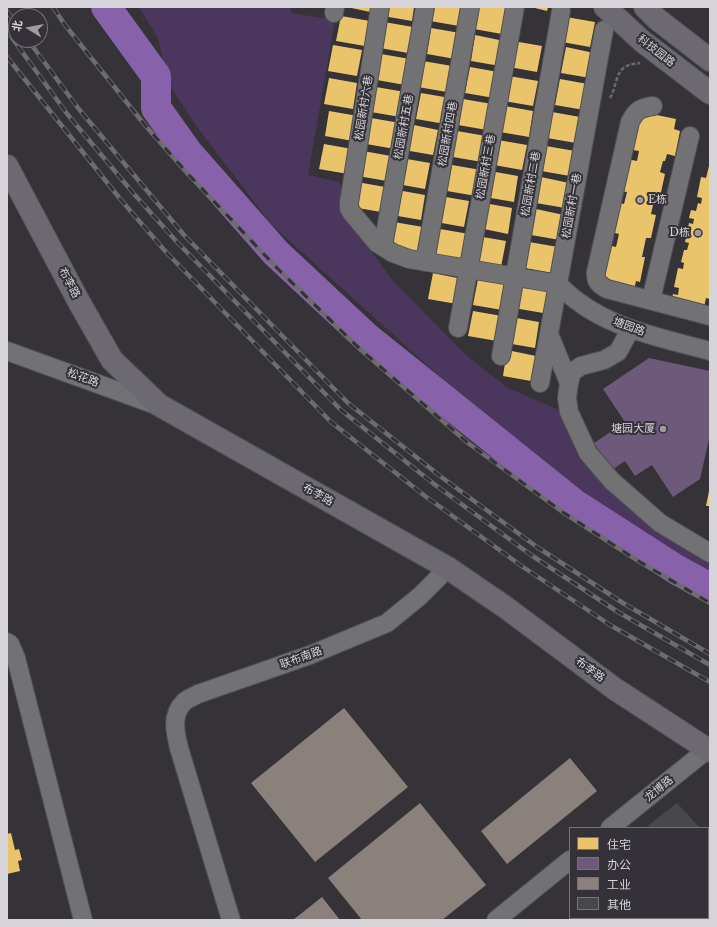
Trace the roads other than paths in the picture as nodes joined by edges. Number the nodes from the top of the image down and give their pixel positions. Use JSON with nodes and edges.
{"nodes":[{"id":1,"x":380,"y":7,"type":"edge"},
{"id":2,"x":426,"y":7,"type":"edge"},
{"id":3,"x":470,"y":7,"type":"edge"},
{"id":4,"x":515,"y":7,"type":"edge"},
{"id":5,"x":605,"y":7,"type":"edge"},
{"id":6,"x":645,"y":7,"type":"edge"},
{"id":7,"x":561,"y":11,"type":"dead end"},
{"id":8,"x":604,"y":30,"type":"dead end"},
{"id":9,"x":710,"y":60,"type":"edge"},
{"id":10,"x":710,"y":93,"type":"edge"},
{"id":11,"x":653,"y":106,"type":"dead end"},
{"id":12,"x":690,"y":136,"type":"dead end"},
{"id":13,"x":7,"y":166,"type":"edge"},
{"id":14,"x":383,"y":246,"type":"junction"},
{"id":15,"x":425,"y":262,"type":"junction"},
{"id":16,"x":468,"y":269,"type":"junction"},
{"id":17,"x":514,"y":277,"type":"junction"},
{"id":18,"x":558,"y":284,"type":"junction"},
{"id":19,"x":651,"y":300,"type":"junction"},
{"id":20,"x":710,"y":316,"type":"edge"},
{"id":21,"x":458,"y":328,"type":"dead end"},
{"id":22,"x":630,"y":330,"type":"junction"},
{"id":23,"x":549,"y":333,"type":"junction"},
{"id":24,"x":7,"y":351,"type":"edge"},
{"id":25,"x":710,"y":351,"type":"edge"},
{"id":26,"x":501,"y":356,"type":"dead end"},
{"id":27,"x":540,"y":383,"type":"dead end"},
{"id":28,"x":569,"y":383,"type":"junction"},
{"id":29,"x":159,"y":406,"type":"junction"},
{"id":30,"x":710,"y":553,"type":"edge"},
{"id":31,"x":448,"y":568,"type":"junction"},
{"id":32,"x":7,"y":642,"type":"edge"},
{"id":33,"x":709,"y":750,"type":"edge"},
{"id":34,"x":611,"y":827,"type":"edge"},
{"id":35,"x":569,"y":861,"type":"edge"},
{"id":36,"x":83,"y":920,"type":"edge"},
{"id":37,"x":231,"y":920,"type":"edge"},
{"id":38,"x":496,"y":920,"type":"edge"}],
"edges":[{"from":1,"to":14,"type":"street","name":"松园新村六巷"},
{"from":2,"to":14,"type":"street","name":"松园新村五巷"},
{"from":3,"to":15,"type":"street","name":"松园新村四巷"},
{"from":4,"to":16,"type":"street","name":"松园新村三巷"},
{"from":5,"to":10,"type":"main road","name":"科技园路"},
{"from":6,"to":9,"type":"main road"},
{"from":7,"to":17,"type":"street","name":"松园新村二巷"},
{"from":8,"to":18,"type":"street","name":"松园新村一巷"},
{"from":11,"to":19,"type":"street"},
{"from":12,"to":19,"type":"street"},
{"from":13,"to":29,"type":"main road","name":"布李路"},
{"from":14,"to":15,"type":"street"},
{"from":15,"to":16,"type":"street"},
{"from":16,"to":17,"type":"street"},
{"from":16,"to":21,"type":"street","name":"松园新村三巷"},
{"from":17,"to":18,"type":"street"},
{"from":17,"to":26,"type":"street","name":"松园新村二巷"},
{"from":18,"to":22,"type":"street","name":"塘园路"},
{"from":18,"to":23,"type":"street","name":"松园新村一巷"},
{"from":19,"to":20,"type":"street"},
{"from":22,"to":25,"type":"street","name":"塘园路"},
{"from":22,"to":28,"type":"street"},
{"from":23,"to":27,"type":"street","name":"松园新村一巷"},
{"from":23,"to":28,"type":"street"},
{"from":24,"to":29,"type":"street","name":"松花路"},
{"from":28,"to":30,"type":"street"},
{"from":29,"to":31,"type":"main road","name":"布李路"},
{"from":31,"to":33,"type":"main road","name":"布李路"},
{"from":31,"to":37,"type":"street","name":"联布南路"},
{"from":32,"to":36,"type":"street"},
{"from":33,"to":34,"type":"street","name":"龙博路"},
{"from":35,"to":38,"type":"street"}]}
